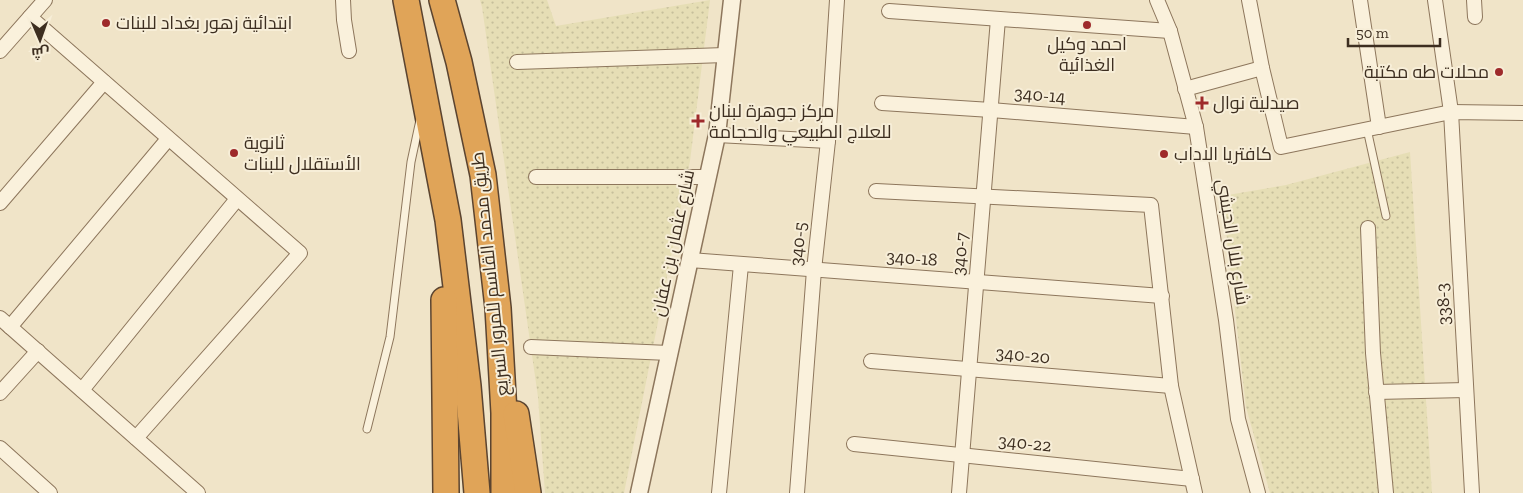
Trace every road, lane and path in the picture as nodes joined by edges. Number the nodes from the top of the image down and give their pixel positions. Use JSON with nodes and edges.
{"nodes":[{"id":1,"x":45,"y":0,"type":"edge"},
{"id":2,"x":343,"y":0,"type":"edge"},
{"id":3,"x":406,"y":0,"type":"edge"},
{"id":4,"x":442,"y":0,"type":"edge"},
{"id":5,"x":732,"y":0,"type":"edge"},
{"id":6,"x":837,"y":0,"type":"edge"},
{"id":7,"x":1157,"y":0,"type":"edge"},
{"id":8,"x":1249,"y":0,"type":"edge"},
{"id":9,"x":1360,"y":0,"type":"edge"},
{"id":10,"x":1435,"y":0,"type":"edge"},
{"id":11,"x":1474,"y":0,"type":"edge"},
{"id":12,"x":889,"y":11,"type":"dead end"},
{"id":13,"x":30,"y":17,"type":"junction"},
{"id":14,"x":1475,"y":17,"type":"dead end"},
{"id":15,"x":998,"y":19,"type":"junction"},
{"id":16,"x":1170,"y":31,"type":"junction"},
{"id":17,"x":0,"y":51,"type":"edge"},
{"id":18,"x":349,"y":51,"type":"dead end"},
{"id":19,"x":726,"y":55,"type":"junction"},
{"id":20,"x":517,"y":62,"type":"dead end"},
{"id":21,"x":1262,"y":68,"type":"junction"},
{"id":22,"x":104,"y":82,"type":"junction"},
{"id":23,"x":1185,"y":89,"type":"junction"},
{"id":24,"x":425,"y":98,"type":"junction"},
{"id":25,"x":882,"y":103,"type":"dead end"},
{"id":26,"x":991,"y":110,"type":"junction"},
{"id":27,"x":1451,"y":112,"type":"junction"},
{"id":28,"x":1523,"y":113,"type":"edge"},
{"id":29,"x":1196,"y":127,"type":"junction"},
{"id":30,"x":1373,"y":128,"type":"junction"},
{"id":31,"x":717,"y":135,"type":"junction"},
{"id":32,"x":168,"y":139,"type":"junction"},
{"id":33,"x":828,"y":141,"type":"junction"},
{"id":34,"x":536,"y":177,"type":"dead end"},
{"id":35,"x":708,"y":177,"type":"junction"},
{"id":36,"x":876,"y":191,"type":"dead end"},
{"id":37,"x":983,"y":198,"type":"junction"},
{"id":38,"x":237,"y":199,"type":"junction"},
{"id":39,"x":0,"y":203,"type":"edge"},
{"id":40,"x":1386,"y":216,"type":"dead end"},
{"id":41,"x":448,"y":220,"type":"junction"},
{"id":42,"x":1368,"y":228,"type":"dead end"},
{"id":43,"x":690,"y":260,"type":"junction"},
{"id":44,"x":741,"y":265,"type":"junction"},
{"id":45,"x":814,"y":270,"type":"junction"},
{"id":46,"x":976,"y":282,"type":"junction"},
{"id":47,"x":1162,"y":296,"type":"junction"},
{"id":48,"x":498,"y":308,"type":"junction"},
{"id":49,"x":5,"y":322,"type":"edge"},
{"id":50,"x":531,"y":347,"type":"dead end"},
{"id":51,"x":38,"y":351,"type":"junction"},
{"id":52,"x":669,"y":353,"type":"junction"},
{"id":53,"x":871,"y":361,"type":"dead end"},
{"id":54,"x":969,"y":369,"type":"junction"},
{"id":55,"x":1171,"y":386,"type":"junction"},
{"id":56,"x":82,"y":390,"type":"junction"},
{"id":57,"x":1466,"y":390,"type":"junction"},
{"id":58,"x":1376,"y":392,"type":"junction"},
{"id":59,"x":0,"y":393,"type":"edge"},
{"id":60,"x":367,"y":429,"type":"dead end"},
{"id":61,"x":136,"y":438,"type":"junction"},
{"id":62,"x":854,"y":444,"type":"dead end"},
{"id":63,"x":2,"y":455,"type":"edge"},
{"id":64,"x":962,"y":455,"type":"junction"},
{"id":65,"x":1192,"y":478,"type":"junction"},
{"id":66,"x":50,"y":493,"type":"edge"},
{"id":67,"x":198,"y":493,"type":"edge"},
{"id":68,"x":446,"y":493,"type":"edge"},
{"id":69,"x":477,"y":493,"type":"edge"},
{"id":70,"x":504,"y":493,"type":"edge"},
{"id":71,"x":528,"y":493,"type":"edge"},
{"id":72,"x":639,"y":493,"type":"edge"},
{"id":73,"x":719,"y":493,"type":"edge"},
{"id":74,"x":798,"y":493,"type":"edge"},
{"id":75,"x":959,"y":493,"type":"edge"},
{"id":76,"x":1195,"y":493,"type":"edge"},
{"id":77,"x":1258,"y":493,"type":"edge"},
{"id":78,"x":1386,"y":493,"type":"edge"},
{"id":79,"x":1472,"y":493,"type":"edge"}],
"edges":[{"from":1,"to":13,"type":"street"},
{"from":2,"to":18,"type":"street"},
{"from":3,"to":24,"type":"highway","name":"طريق محمد القاسم للمرور السريع"},
{"from":4,"to":48,"type":"highway","name":"طريق محمد القاسم للمرور السريع"},
{"from":5,"to":19,"type":"street","name":"شارع عثمان بن عفان"},
{"from":6,"to":33,"type":"street","name":"340-5"},
{"from":7,"to":16,"type":"street","name":"شارع بلال الحبشي"},
{"from":8,"to":21,"type":"street"},
{"from":9,"to":30,"type":"street"},
{"from":10,"to":27,"type":"street","name":"338-3"},
{"from":11,"to":14,"type":"street"},
{"from":12,"to":15,"type":"street"},
{"from":13,"to":17,"type":"street"},
{"from":13,"to":22,"type":"street"},
{"from":15,"to":16,"type":"street"},
{"from":15,"to":26,"type":"street","name":"340-7"},
{"from":16,"to":23,"type":"street","name":"شارع بلال الحبشي"},
{"from":19,"to":20,"type":"street"},
{"from":19,"to":31,"type":"street","name":"شارع عثمان بن عفان"},
{"from":21,"to":23,"type":"street"},
{"from":21,"to":30,"type":"street"},
{"from":22,"to":32,"type":"street"},
{"from":22,"to":39,"type":"street"},
{"from":23,"to":29,"type":"street","name":"شارع بلال الحبشي"},
{"from":24,"to":41,"type":"highway","name":"طريق محمد القاسم للمرور السريع"},
{"from":24,"to":60,"type":"lane"},
{"from":25,"to":26,"type":"street","name":"340-14"},
{"from":26,"to":29,"type":"street","name":"340-14"},
{"from":26,"to":37,"type":"street","name":"340-7"},
{"from":27,"to":28,"type":"street"},
{"from":27,"to":30,"type":"street"},
{"from":27,"to":57,"type":"street","name":"338-3"},
{"from":29,"to":77,"type":"street","name":"شارع بلال الحبشي"},
{"from":30,"to":40,"type":"lane"},
{"from":31,"to":33,"type":"street"},
{"from":31,"to":35,"type":"street","name":"شارع عثمان بن عفان"},
{"from":32,"to":38,"type":"street"},
{"from":32,"to":49,"type":"street"},
{"from":33,"to":45,"type":"street","name":"340-5"},
{"from":34,"to":35,"type":"street"},
{"from":35,"to":43,"type":"street","name":"شارع عثمان بن عفان"},
{"from":36,"to":37,"type":"street"},
{"from":37,"to":46,"type":"street","name":"340-7"},
{"from":37,"to":47,"type":"street"},
{"from":38,"to":56,"type":"street"},
{"from":38,"to":61,"type":"street"},
{"from":41,"to":68,"type":"highway"},
{"from":41,"to":69,"type":"highway","name":"طريق محمد القاسم للمرور السريع"},
{"from":42,"to":58,"type":"street"},
{"from":43,"to":44,"type":"street","name":"340-18"},
{"from":43,"to":52,"type":"street","name":"شارع عثمان بن عفان"},
{"from":44,"to":45,"type":"street","name":"340-18"},
{"from":44,"to":73,"type":"street"},
{"from":45,"to":46,"type":"street","name":"340-18"},
{"from":45,"to":74,"type":"street","name":"340-5"},
{"from":46,"to":47,"type":"street","name":"340-18"},
{"from":46,"to":54,"type":"street","name":"340-7"},
{"from":47,"to":55,"type":"street"},
{"from":48,"to":70,"type":"highway","name":"طريق محمد القاسم للمرور السريع"},
{"from":48,"to":71,"type":"highway"},
{"from":49,"to":51,"type":"street"},
{"from":50,"to":52,"type":"street"},
{"from":51,"to":56,"type":"street"},
{"from":51,"to":59,"type":"street"},
{"from":52,"to":72,"type":"street","name":"شارع عثمان بن عفان"},
{"from":53,"to":54,"type":"street","name":"340-20"},
{"from":54,"to":55,"type":"street","name":"340-20"},
{"from":54,"to":64,"type":"street","name":"340-7"},
{"from":55,"to":65,"type":"street"},
{"from":56,"to":61,"type":"street"},
{"from":57,"to":58,"type":"street"},
{"from":57,"to":79,"type":"street","name":"338-3"},
{"from":58,"to":78,"type":"street"},
{"from":61,"to":67,"type":"street"},
{"from":62,"to":64,"type":"street","name":"340-22"},
{"from":63,"to":66,"type":"street"},
{"from":64,"to":65,"type":"street","name":"340-22"},
{"from":64,"to":75,"type":"street","name":"340-7"},
{"from":65,"to":76,"type":"street"}]}
